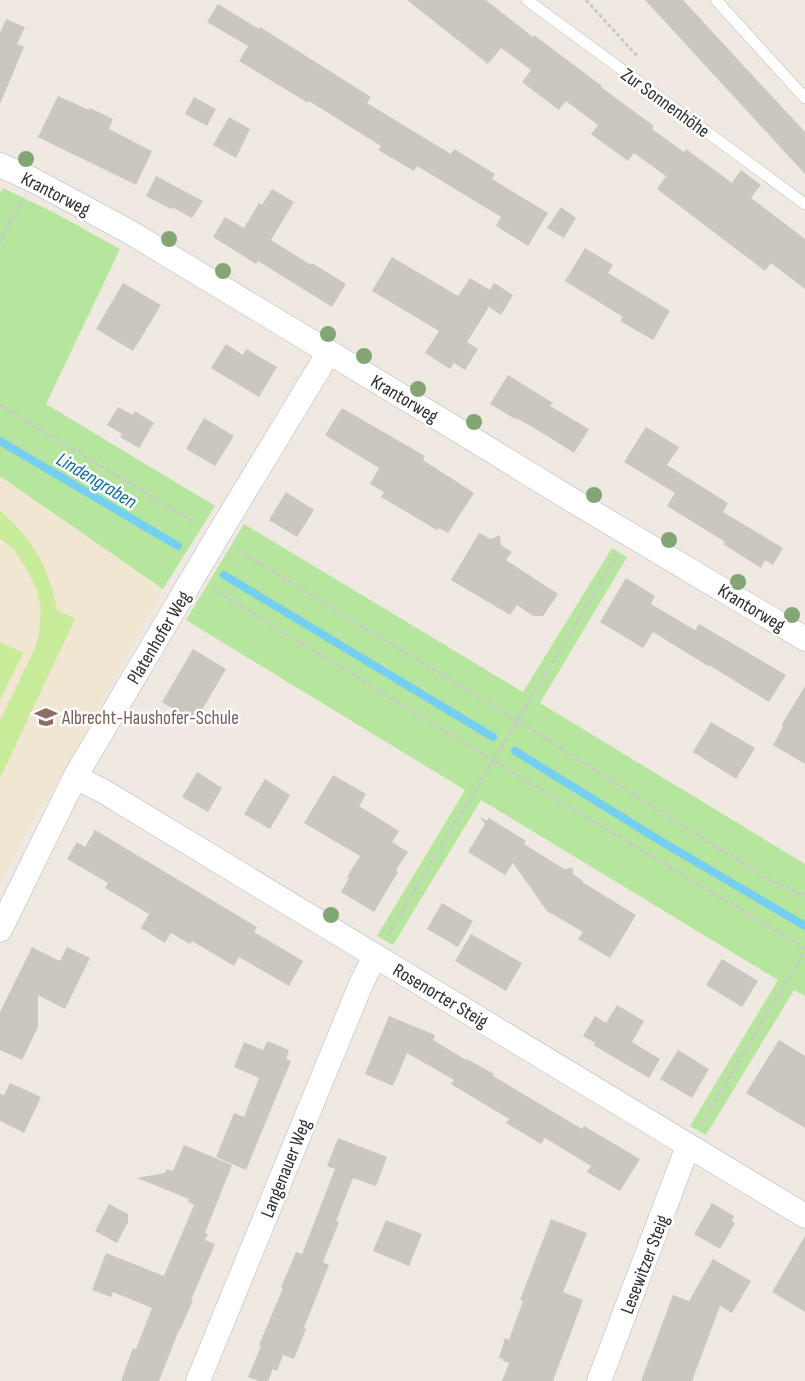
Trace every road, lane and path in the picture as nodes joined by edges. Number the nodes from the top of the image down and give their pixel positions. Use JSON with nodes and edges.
{"nodes":[{"id":1,"x":527,"y":0,"type":"edge"},
{"id":2,"x":716,"y":0,"type":"edge"},
{"id":3,"x":805,"y":98,"type":"edge"},
{"id":4,"x":0,"y":165,"type":"edge"},
{"id":5,"x":33,"y":180,"type":"junction"},
{"id":6,"x":805,"y":204,"type":"edge"},
{"id":7,"x":0,"y":242,"type":"edge"},
{"id":8,"x":329,"y":352,"type":"junction"},
{"id":9,"x":0,"y":405,"type":"edge"},
{"id":10,"x":630,"y":534,"type":"junction"},
{"id":11,"x":217,"y":537,"type":"junction"},
{"id":12,"x":193,"y":577,"type":"junction"},
{"id":13,"x":805,"y":639,"type":"edge"},
{"id":14,"x":518,"y":721,"type":"junction"},
{"id":15,"x":494,"y":761,"type":"junction"},
{"id":16,"x":75,"y":777,"type":"junction"},
{"id":17,"x":805,"y":896,"type":"edge"},
{"id":18,"x":0,"y":930,"type":"edge"},
{"id":19,"x":805,"y":950,"type":"edge"},
{"id":20,"x":375,"y":956,"type":"junction"},
{"id":21,"x":688,"y":1146,"type":"junction"},
{"id":22,"x":805,"y":1216,"type":"edge"},
{"id":23,"x":198,"y":1381,"type":"edge"},
{"id":24,"x":599,"y":1381,"type":"edge"}],
"edges":[{"from":1,"to":6,"type":"lane","name":"Zur Sonnenhöhe"},
{"from":2,"to":3,"type":"lane"},
{"from":4,"to":5,"type":"street","name":"Krantorweg"},
{"from":5,"to":7,"type":"path"},
{"from":5,"to":8,"type":"street","name":"Krantorweg"},
{"from":8,"to":10,"type":"street","name":"Krantorweg"},
{"from":8,"to":11,"type":"street","name":"Platenhofer Weg"},
{"from":9,"to":11,"type":"path"},
{"from":10,"to":13,"type":"street","name":"Krantorweg"},
{"from":10,"to":14,"type":"path"},
{"from":11,"to":12,"type":"street","name":"Platenhofer Weg"},
{"from":11,"to":14,"type":"path"},
{"from":12,"to":15,"type":"path"},
{"from":12,"to":16,"type":"street","name":"Platenhofer Weg"},
{"from":14,"to":15,"type":"path"},
{"from":14,"to":17,"type":"path"},
{"from":15,"to":19,"type":"path"},
{"from":15,"to":20,"type":"path"},
{"from":16,"to":18,"type":"street","name":"Platenhofer Weg"},
{"from":16,"to":20,"type":"street","name":"Rosenorter Steig"},
{"from":19,"to":21,"type":"path"},
{"from":20,"to":21,"type":"street","name":"Rosenorter Steig"},
{"from":20,"to":23,"type":"street","name":"Langenauer Weg"},
{"from":21,"to":22,"type":"street","name":"Rosenorter Steig"},
{"from":21,"to":24,"type":"street","name":"Lesewitzer Steig"}]}
